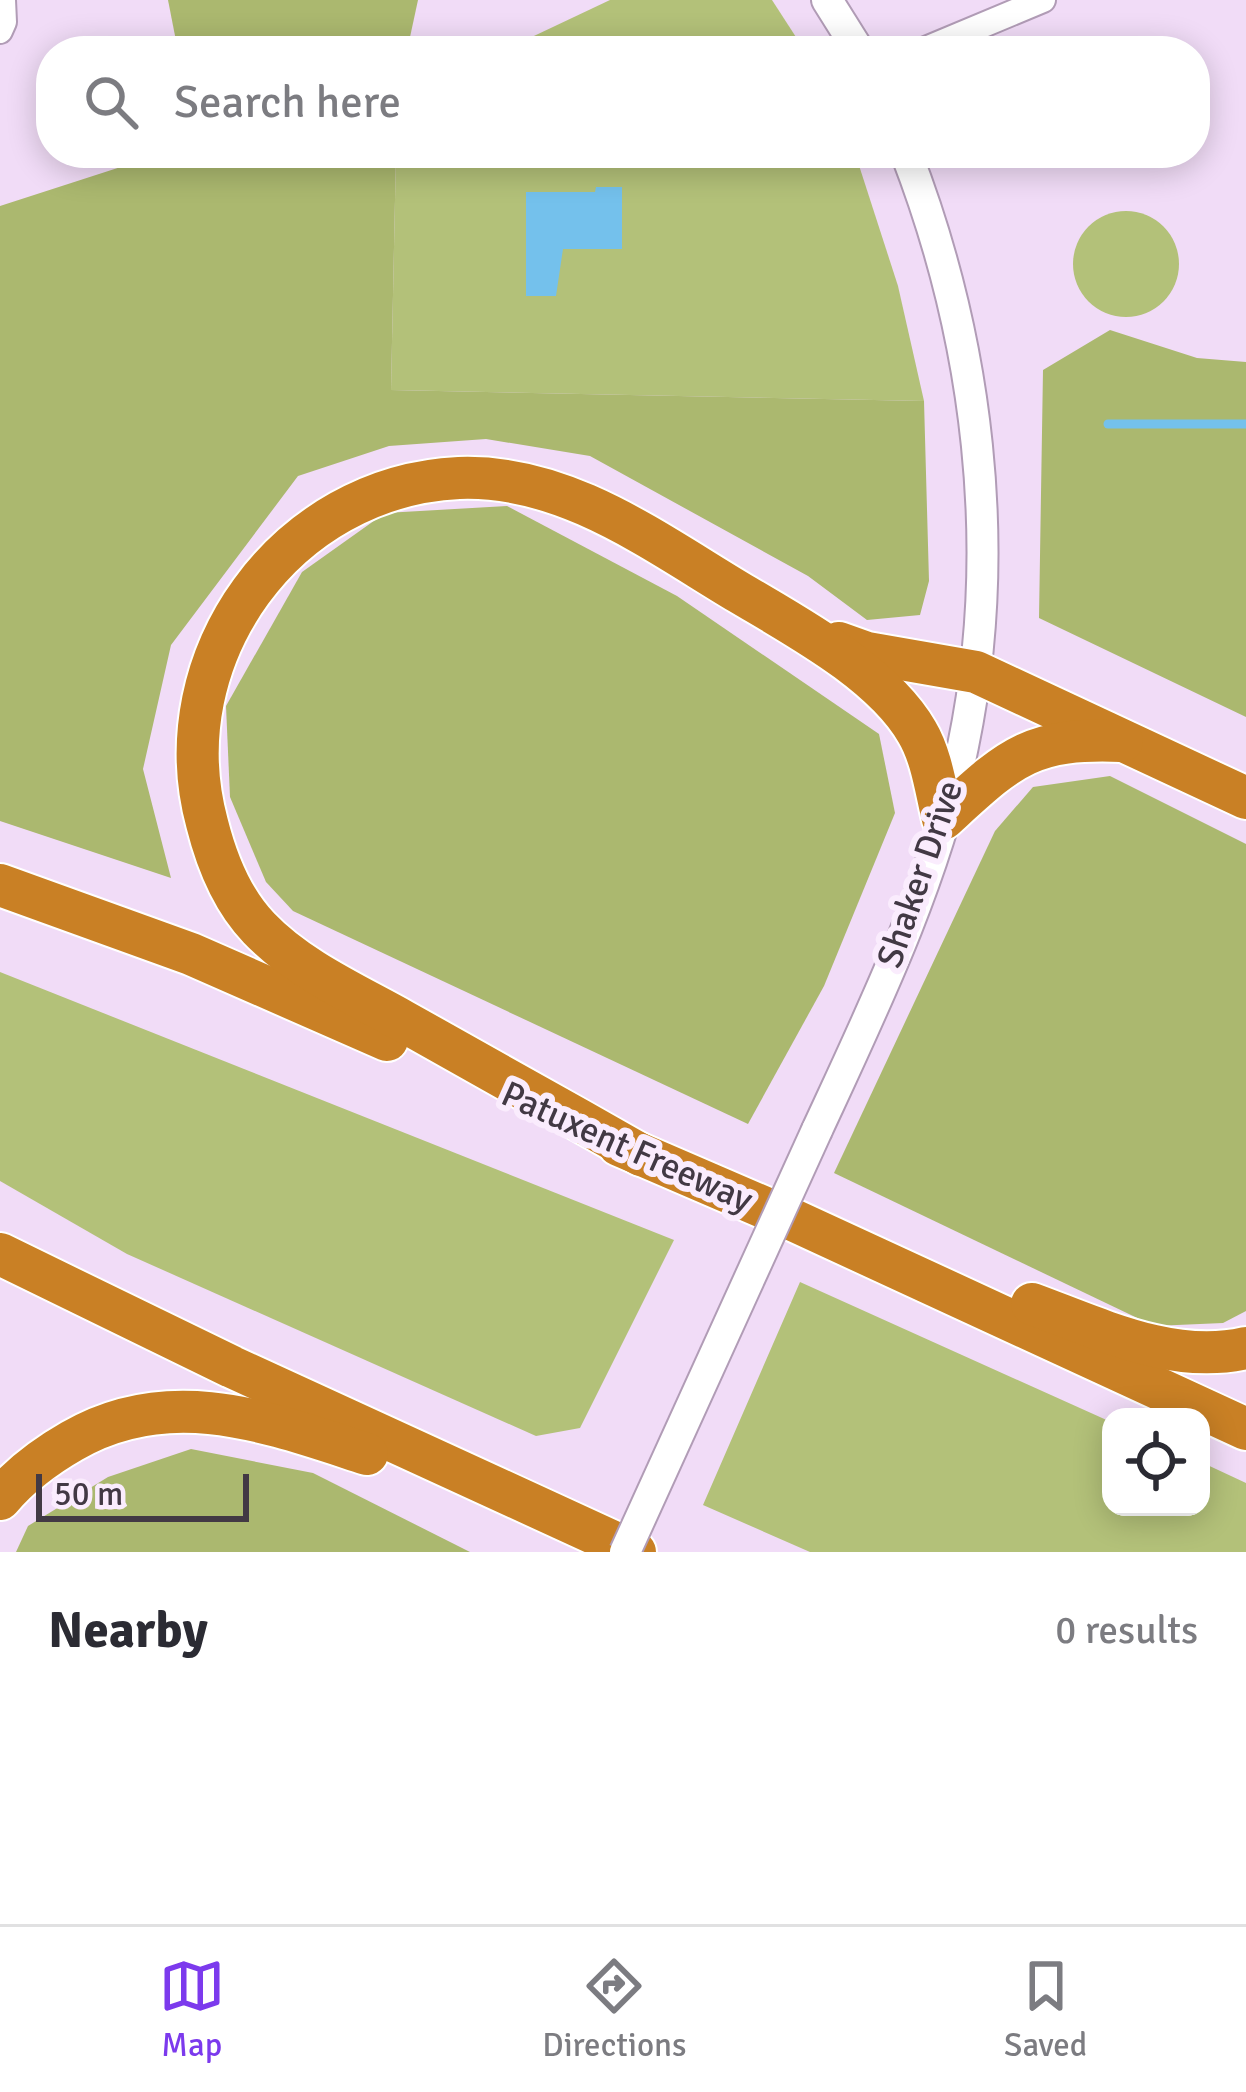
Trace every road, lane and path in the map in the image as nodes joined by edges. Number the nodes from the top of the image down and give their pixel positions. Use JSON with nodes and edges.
{"nodes":[{"id":1,"x":3,"y":0,"type":"edge"},
{"id":2,"x":827,"y":0,"type":"edge"},
{"id":3,"x":1043,"y":0,"type":"edge"},
{"id":4,"x":0,"y":31,"type":"edge"},
{"id":5,"x":850,"y":36,"type":"edge"},
{"id":6,"x":957,"y":36,"type":"edge"},
{"id":7,"x":911,"y":168,"type":"edge"},
{"id":8,"x":793,"y":625,"type":"junction"},
{"id":9,"x":976,"y":672,"type":"junction"},
{"id":10,"x":1121,"y":741,"type":"junction"},
{"id":11,"x":1246,"y":798,"type":"edge"},
{"id":12,"x":943,"y":819,"type":"junction"},
{"id":13,"x":0,"y":885,"type":"edge"},
{"id":14,"x":641,"y":1155,"type":"junction"},
{"id":15,"x":793,"y":1220,"type":"junction"},
{"id":16,"x":0,"y":1254,"type":"edge"},
{"id":17,"x":1246,"y":1348,"type":"edge"},
{"id":18,"x":1246,"y":1429,"type":"edge"},
{"id":19,"x":0,"y":1499,"type":"edge"},
{"id":20,"x":544,"y":1510,"type":"junction"},
{"id":21,"x":625,"y":1552,"type":"edge"},
{"id":22,"x":635,"y":1552,"type":"edge"}],
"edges":[{"from":1,"to":4,"type":"street"},
{"from":2,"to":5,"type":"street"},
{"from":3,"to":6,"type":"street"},
{"from":7,"to":9,"type":"street","name":"Shaker Drive"},
{"from":8,"to":9,"type":"highway"},
{"from":8,"to":12,"type":"highway"},
{"from":8,"to":14,"type":"highway"},
{"from":9,"to":10,"type":"highway"},
{"from":9,"to":12,"type":"street","name":"Shaker Drive"},
{"from":10,"to":11,"type":"highway"},
{"from":10,"to":12,"type":"highway"},
{"from":12,"to":21,"type":"street","name":"Shaker Drive","bridge":true},
{"from":13,"to":14,"type":"highway","name":"Patuxent Freeway"},
{"from":14,"to":15,"type":"highway","name":"Patuxent Freeway"},
{"from":15,"to":17,"type":"highway"},
{"from":15,"to":18,"type":"highway","name":"Patuxent Freeway"},
{"from":16,"to":20,"type":"highway"},
{"from":19,"to":20,"type":"highway"},
{"from":20,"to":22,"type":"highway"}]}
